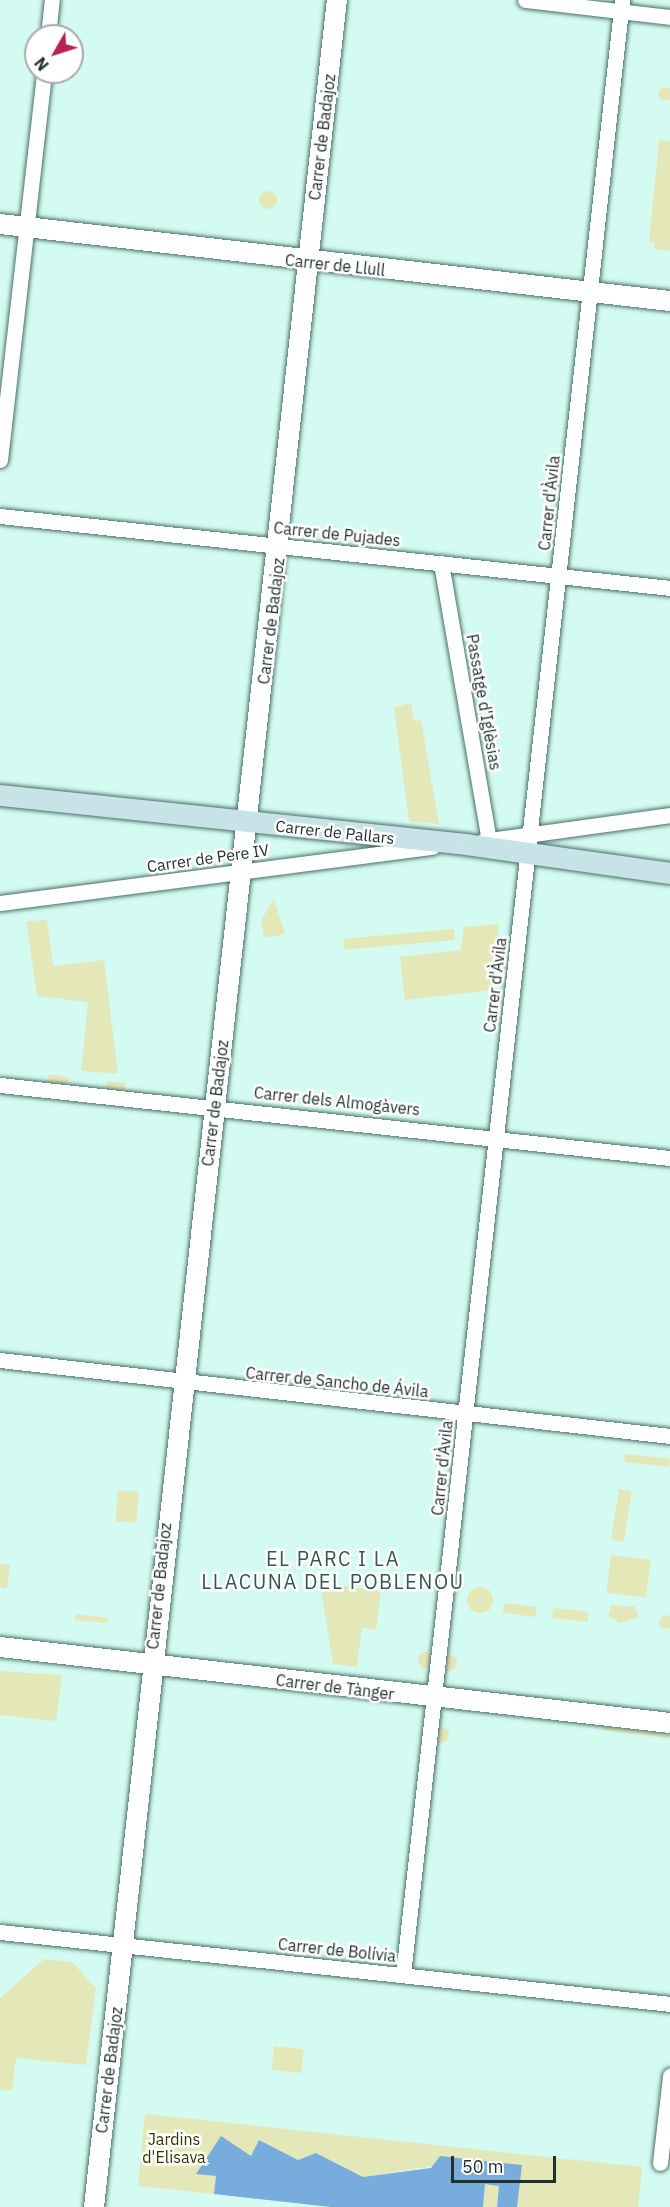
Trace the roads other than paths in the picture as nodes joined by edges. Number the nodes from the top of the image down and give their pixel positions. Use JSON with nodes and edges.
{"nodes":[{"id":1,"x":52,"y":0,"type":"edge"},
{"id":2,"x":337,"y":0,"type":"edge"},
{"id":3,"x":525,"y":0,"type":"edge"},
{"id":4,"x":621,"y":5,"type":"edge"},
{"id":5,"x":670,"y":17,"type":"edge"},
{"id":6,"x":49,"y":24,"type":"edge"},
{"id":7,"x":43,"y":84,"type":"edge"},
{"id":8,"x":0,"y":224,"type":"edge"},
{"id":9,"x":27,"y":228,"type":"junction"},
{"id":10,"x":307,"y":263,"type":"junction"},
{"id":11,"x":590,"y":288,"type":"junction"},
{"id":12,"x":670,"y":301,"type":"edge"},
{"id":13,"x":0,"y":460,"type":"edge"},
{"id":14,"x":0,"y":516,"type":"edge"},
{"id":15,"x":279,"y":545,"type":"junction"},
{"id":16,"x":441,"y":564,"type":"junction"},
{"id":17,"x":559,"y":577,"type":"junction"},
{"id":18,"x":670,"y":588,"type":"edge"},
{"id":19,"x":0,"y":795,"type":"edge"},
{"id":20,"x":670,"y":815,"type":"edge"},
{"id":21,"x":247,"y":822,"type":"junction"},
{"id":22,"x":466,"y":844,"type":"junction"},
{"id":23,"x":490,"y":844,"type":"junction"},
{"id":24,"x":530,"y":844,"type":"junction"},
{"id":25,"x":240,"y":872,"type":"junction"},
{"id":26,"x":670,"y":873,"type":"edge"},
{"id":27,"x":0,"y":903,"type":"edge"},
{"id":28,"x":0,"y":1085,"type":"edge"},
{"id":29,"x":215,"y":1106,"type":"junction"},
{"id":30,"x":495,"y":1138,"type":"junction"},
{"id":31,"x":670,"y":1158,"type":"edge"},
{"id":32,"x":0,"y":1360,"type":"edge"},
{"id":33,"x":183,"y":1382,"type":"junction"},
{"id":34,"x":466,"y":1415,"type":"junction"},
{"id":35,"x":670,"y":1436,"type":"edge"},
{"id":36,"x":0,"y":1647,"type":"edge"},
{"id":37,"x":151,"y":1665,"type":"junction"},
{"id":38,"x":433,"y":1698,"type":"junction"},
{"id":39,"x":670,"y":1723,"type":"edge"},
{"id":40,"x":0,"y":1932,"type":"edge"},
{"id":41,"x":123,"y":1946,"type":"junction"},
{"id":42,"x":403,"y":1975,"type":"junction"},
{"id":43,"x":670,"y":2004,"type":"edge"},
{"id":44,"x":670,"y":2076,"type":"edge"},
{"id":45,"x":660,"y":2163,"type":"dead end"},
{"id":46,"x":94,"y":2207,"type":"edge"}],
"edges":[{"from":1,"to":6,"type":"street"},
{"from":2,"to":10,"type":"street","name":"Carrer de Badajoz"},
{"from":3,"to":4,"type":"street"},
{"from":4,"to":5,"type":"street"},
{"from":4,"to":11,"type":"street","name":"Carrer d'Àvila"},
{"from":7,"to":9,"type":"street"},
{"from":8,"to":9,"type":"street","name":"Carrer de Llull"},
{"from":9,"to":10,"type":"street","name":"Carrer de Llull"},
{"from":9,"to":13,"type":"street"},
{"from":10,"to":11,"type":"street","name":"Carrer de Llull"},
{"from":10,"to":15,"type":"street","name":"Carrer de Badajoz"},
{"from":11,"to":12,"type":"street","name":"Carrer de Llull"},
{"from":11,"to":17,"type":"street","name":"Carrer d'Àvila"},
{"from":14,"to":15,"type":"street","name":"Carrer de Pujades"},
{"from":15,"to":16,"type":"street","name":"Carrer de Pujades"},
{"from":15,"to":21,"type":"street","name":"Carrer de Badajoz"},
{"from":16,"to":17,"type":"street","name":"Carrer de Pujades"},
{"from":16,"to":23,"type":"street","name":"Passatge d'Iglèsias"},
{"from":17,"to":18,"type":"street","name":"Carrer de Pujades"},
{"from":17,"to":24,"type":"street","name":"Carrer d'Àvila"},
{"from":19,"to":21,"type":"main road","name":"Carrer de Pallars"},
{"from":20,"to":24,"type":"street"},
{"from":21,"to":22,"type":"main road","name":"Carrer de Pallars"},
{"from":21,"to":25,"type":"street","name":"Carrer de Badajoz"},
{"from":22,"to":23,"type":"main road","name":"Carrer de Pallars"},
{"from":22,"to":25,"type":"street","name":"Carrer de Pere IV"},
{"from":23,"to":24,"type":"main road","name":"Carrer de Pallars"},
{"from":24,"to":26,"type":"main road","name":"Carrer de Pallars"},
{"from":24,"to":30,"type":"street","name":"Carrer d'Àvila"},
{"from":25,"to":27,"type":"street","name":"Carrer de Pere IV"},
{"from":25,"to":29,"type":"street","name":"Carrer de Badajoz"},
{"from":28,"to":29,"type":"street","name":"Carrer dels Almogàvers"},
{"from":29,"to":30,"type":"street","name":"Carrer dels Almogàvers"},
{"from":29,"to":33,"type":"street","name":"Carrer de Badajoz"},
{"from":30,"to":31,"type":"street","name":"Carrer dels Almogàvers"},
{"from":30,"to":34,"type":"street","name":"Carrer d'Àvila"},
{"from":32,"to":33,"type":"street","name":"Carrer de Sancho de Ávila"},
{"from":33,"to":34,"type":"street","name":"Carrer de Sancho de Ávila"},
{"from":33,"to":37,"type":"street","name":"Carrer de Badajoz"},
{"from":34,"to":35,"type":"street","name":"Carrer de Sancho de Ávila"},
{"from":34,"to":38,"type":"street","name":"Carrer d'Àvila"},
{"from":36,"to":37,"type":"street","name":"Carrer de Tànger"},
{"from":37,"to":38,"type":"street","name":"Carrer de Tànger"},
{"from":37,"to":41,"type":"street","name":"Carrer de Badajoz"},
{"from":38,"to":39,"type":"street","name":"Carrer de Tànger"},
{"from":38,"to":42,"type":"street","name":"Carrer d'Àvila"},
{"from":40,"to":41,"type":"street","name":"Carrer de Bolívia"},
{"from":41,"to":42,"type":"street","name":"Carrer de Bolívia"},
{"from":41,"to":46,"type":"street","name":"Carrer de Badajoz"},
{"from":42,"to":43,"type":"street","name":"Carrer de Bolívia"},
{"from":44,"to":45,"type":"street"}]}
